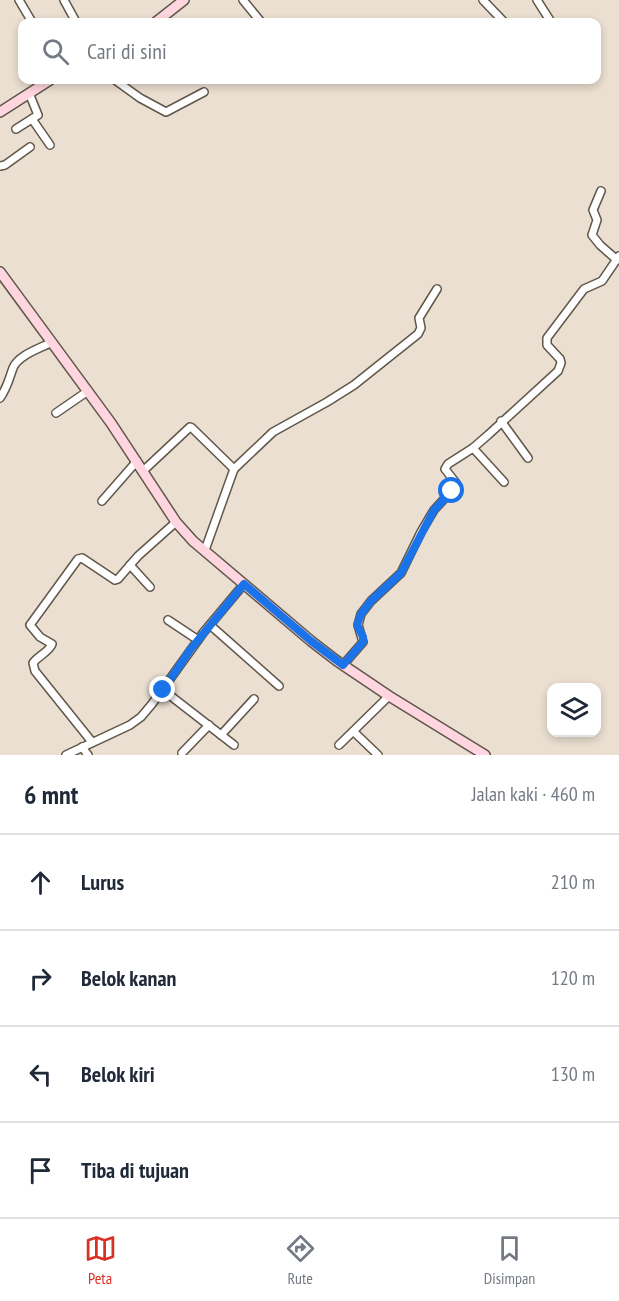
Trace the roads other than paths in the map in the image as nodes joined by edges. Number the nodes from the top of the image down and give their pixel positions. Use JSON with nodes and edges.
{"nodes":[{"id":1,"x":19,"y":0,"type":"edge"},
{"id":2,"x":64,"y":0,"type":"edge"},
{"id":3,"x":184,"y":0,"type":"edge"},
{"id":4,"x":243,"y":0,"type":"edge"},
{"id":5,"x":483,"y":0,"type":"edge"},
{"id":6,"x":537,"y":0,"type":"edge"},
{"id":7,"x":30,"y":18,"type":"edge"},
{"id":8,"x":74,"y":18,"type":"edge"},
{"id":9,"x":161,"y":18,"type":"edge"},
{"id":10,"x":258,"y":18,"type":"edge"},
{"id":11,"x":500,"y":18,"type":"edge"},
{"id":12,"x":548,"y":18,"type":"edge"},
{"id":13,"x":44,"y":84,"type":"edge"},
{"id":14,"x":121,"y":84,"type":"edge"},
{"id":15,"x":204,"y":92,"type":"dead end"},
{"id":16,"x":29,"y":93,"type":"junction"},
{"id":17,"x":2,"y":107,"type":"edge"},
{"id":18,"x":32,"y":119,"type":"junction"},
{"id":19,"x":16,"y":129,"type":"dead end"},
{"id":20,"x":50,"y":145,"type":"dead end"},
{"id":21,"x":30,"y":147,"type":"dead end"},
{"id":22,"x":0,"y":166,"type":"edge"},
{"id":23,"x":601,"y":191,"type":"dead end"},
{"id":24,"x":618,"y":258,"type":"edge"},
{"id":25,"x":0,"y":272,"type":"edge"},
{"id":26,"x":437,"y":289,"type":"dead end"},
{"id":27,"x":52,"y":342,"type":"junction"},
{"id":28,"x":88,"y":391,"type":"junction"},
{"id":29,"x":0,"y":398,"type":"edge"},
{"id":30,"x":56,"y":412,"type":"dead end"},
{"id":31,"x":501,"y":422,"type":"junction"},
{"id":32,"x":473,"y":447,"type":"junction"},
{"id":33,"x":528,"y":458,"type":"dead end"},
{"id":34,"x":137,"y":461,"type":"junction"},
{"id":35,"x":234,"y":469,"type":"junction"},
{"id":36,"x":143,"y":471,"type":"junction"},
{"id":37,"x":504,"y":482,"type":"dead end"},
{"id":38,"x":102,"y":501,"type":"dead end"},
{"id":39,"x":176,"y":522,"type":"junction"},
{"id":40,"x":205,"y":550,"type":"junction"},
{"id":41,"x":130,"y":566,"type":"junction"},
{"id":42,"x":244,"y":584,"type":"junction"},
{"id":43,"x":150,"y":587,"type":"dead end"},
{"id":44,"x":168,"y":620,"type":"dead end"},
{"id":45,"x":210,"y":625,"type":"junction"},
{"id":46,"x":198,"y":640,"type":"junction"},
{"id":47,"x":343,"y":665,"type":"junction"},
{"id":48,"x":279,"y":686,"type":"dead end"},
{"id":49,"x":163,"y":690,"type":"junction"},
{"id":50,"x":389,"y":696,"type":"junction"},
{"id":51,"x":254,"y":699,"type":"dead end"},
{"id":52,"x":209,"y":725,"type":"junction"},
{"id":53,"x":354,"y":732,"type":"junction"},
{"id":54,"x":222,"y":735,"type":"junction"},
{"id":55,"x":92,"y":742,"type":"junction"},
{"id":56,"x":234,"y":745,"type":"dead end"},
{"id":57,"x":339,"y":746,"type":"dead end"},
{"id":58,"x":82,"y":747,"type":"junction"},
{"id":59,"x":182,"y":753,"type":"dead end"},
{"id":60,"x":66,"y":755,"type":"edge"},
{"id":61,"x":88,"y":755,"type":"edge"},
{"id":62,"x":378,"y":755,"type":"edge"},
{"id":63,"x":485,"y":755,"type":"edge"}],
"edges":[{"from":1,"to":7,"type":"street"},
{"from":2,"to":8,"type":"street"},
{"from":3,"to":9,"type":"main road"},
{"from":4,"to":10,"type":"street"},
{"from":5,"to":11,"type":"street"},
{"from":6,"to":12,"type":"street"},
{"from":13,"to":16,"type":"main road"},
{"from":14,"to":15,"type":"street"},
{"from":16,"to":17,"type":"main road"},
{"from":16,"to":18,"type":"street"},
{"from":18,"to":19,"type":"street"},
{"from":18,"to":20,"type":"street"},
{"from":21,"to":22,"type":"street"},
{"from":23,"to":24,"type":"street"},
{"from":24,"to":31,"type":"street"},
{"from":25,"to":27,"type":"main road"},
{"from":26,"to":35,"type":"street"},
{"from":27,"to":28,"type":"main road"},
{"from":27,"to":29,"type":"street"},
{"from":28,"to":30,"type":"street"},
{"from":28,"to":34,"type":"main road"},
{"from":31,"to":32,"type":"street"},
{"from":31,"to":33,"type":"street"},
{"from":32,"to":37,"type":"street"},
{"from":32,"to":47,"type":"street"},
{"from":34,"to":36,"type":"main road"},
{"from":34,"to":38,"type":"street"},
{"from":35,"to":36,"type":"street"},
{"from":35,"to":40,"type":"street"},
{"from":36,"to":39,"type":"main road"},
{"from":39,"to":40,"type":"main road"},
{"from":39,"to":41,"type":"street"},
{"from":40,"to":42,"type":"main road"},
{"from":41,"to":43,"type":"street"},
{"from":41,"to":55,"type":"street"},
{"from":42,"to":45,"type":"street"},
{"from":42,"to":47,"type":"main road"},
{"from":44,"to":46,"type":"street"},
{"from":45,"to":46,"type":"street"},
{"from":45,"to":48,"type":"street"},
{"from":46,"to":49,"type":"street"},
{"from":47,"to":50,"type":"main road"},
{"from":49,"to":52,"type":"street"},
{"from":49,"to":55,"type":"street"},
{"from":50,"to":53,"type":"street"},
{"from":50,"to":63,"type":"main road"},
{"from":51,"to":54,"type":"street"},
{"from":52,"to":54,"type":"street"},
{"from":52,"to":59,"type":"street"},
{"from":53,"to":57,"type":"street"},
{"from":53,"to":62,"type":"street"},
{"from":54,"to":56,"type":"street"},
{"from":55,"to":58,"type":"street"},
{"from":58,"to":60,"type":"street"},
{"from":58,"to":61,"type":"street"}]}
